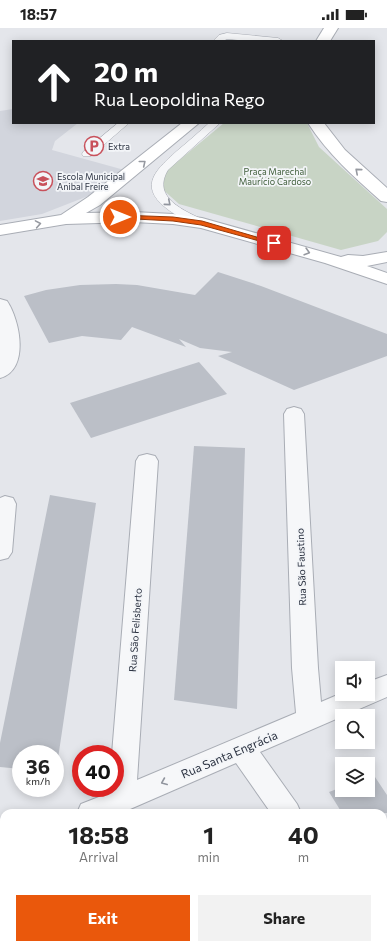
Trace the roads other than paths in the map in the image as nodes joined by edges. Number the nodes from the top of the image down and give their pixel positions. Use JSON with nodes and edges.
{"nodes":[{"id":1,"x":219,"y":40,"type":"edge"},
{"id":2,"x":268,"y":40,"type":"edge"},
{"id":3,"x":123,"y":124,"type":"edge"},
{"id":4,"x":190,"y":124,"type":"edge"},
{"id":5,"x":214,"y":124,"type":"edge"},
{"id":6,"x":317,"y":124,"type":"edge"},
{"id":7,"x":87,"y":154,"type":"dead end"},
{"id":8,"x":387,"y":197,"type":"edge"},
{"id":9,"x":66,"y":219,"type":"junction"},
{"id":10,"x":202,"y":223,"type":"junction"},
{"id":11,"x":0,"y":230,"type":"edge"},
{"id":12,"x":387,"y":257,"type":"edge"},
{"id":13,"x":331,"y":259,"type":"junction"},
{"id":14,"x":387,"y":279,"type":"edge"},
{"id":15,"x":0,"y":305,"type":"edge"},
{"id":16,"x":0,"y":372,"type":"edge"},
{"id":17,"x":294,"y":414,"type":"dead end"},
{"id":18,"x":147,"y":461,"type":"dead end"},
{"id":19,"x":5,"y":504,"type":"dead end"},
{"id":20,"x":0,"y":552,"type":"edge"},
{"id":21,"x":387,"y":685,"type":"edge"},
{"id":22,"x":375,"y":690,"type":"edge"},
{"id":23,"x":351,"y":701,"type":"edge"},
{"id":24,"x":310,"y":719,"type":"junction"},
{"id":25,"x":242,"y":748,"type":"junction"},
{"id":26,"x":122,"y":800,"type":"junction"},
{"id":27,"x":101,"y":809,"type":"edge"},
{"id":28,"x":283,"y":809,"type":"edge"}],
"edges":[{"from":1,"to":2,"type":"lane"},
{"from":3,"to":7,"type":"lane"},
{"from":9,"to":4,"type":"main road","one_way":true},
{"from":5,"to":10,"type":"lane","one_way":true},
{"from":8,"to":6,"type":"main road","one_way":true},
{"from":9,"to":10,"type":"main road"},
{"from":11,"to":9,"type":"main road","one_way":true},
{"from":10,"to":13,"type":"main road","one_way":true},
{"from":12,"to":13,"type":"main road"},
{"from":13,"to":14,"type":"main road"},
{"from":15,"to":16,"type":"street"},
{"from":17,"to":24,"type":"street","name":"Rua São Faustino"},
{"from":18,"to":26,"type":"street","name":"Rua São Felisberto"},
{"from":19,"to":20,"type":"street"},
{"from":21,"to":22,"type":"street","name":"Rua Santa Engrácia"},
{"from":23,"to":24,"type":"street","name":"Rua Santa Engrácia"},
{"from":24,"to":25,"type":"street","name":"Rua Santa Engrácia"},
{"from":25,"to":26,"type":"street","name":"Rua Santa Engrácia","one_way":true},
{"from":25,"to":28,"type":"street"},
{"from":26,"to":27,"type":"street","name":"Rua Santa Engrácia"}]}
